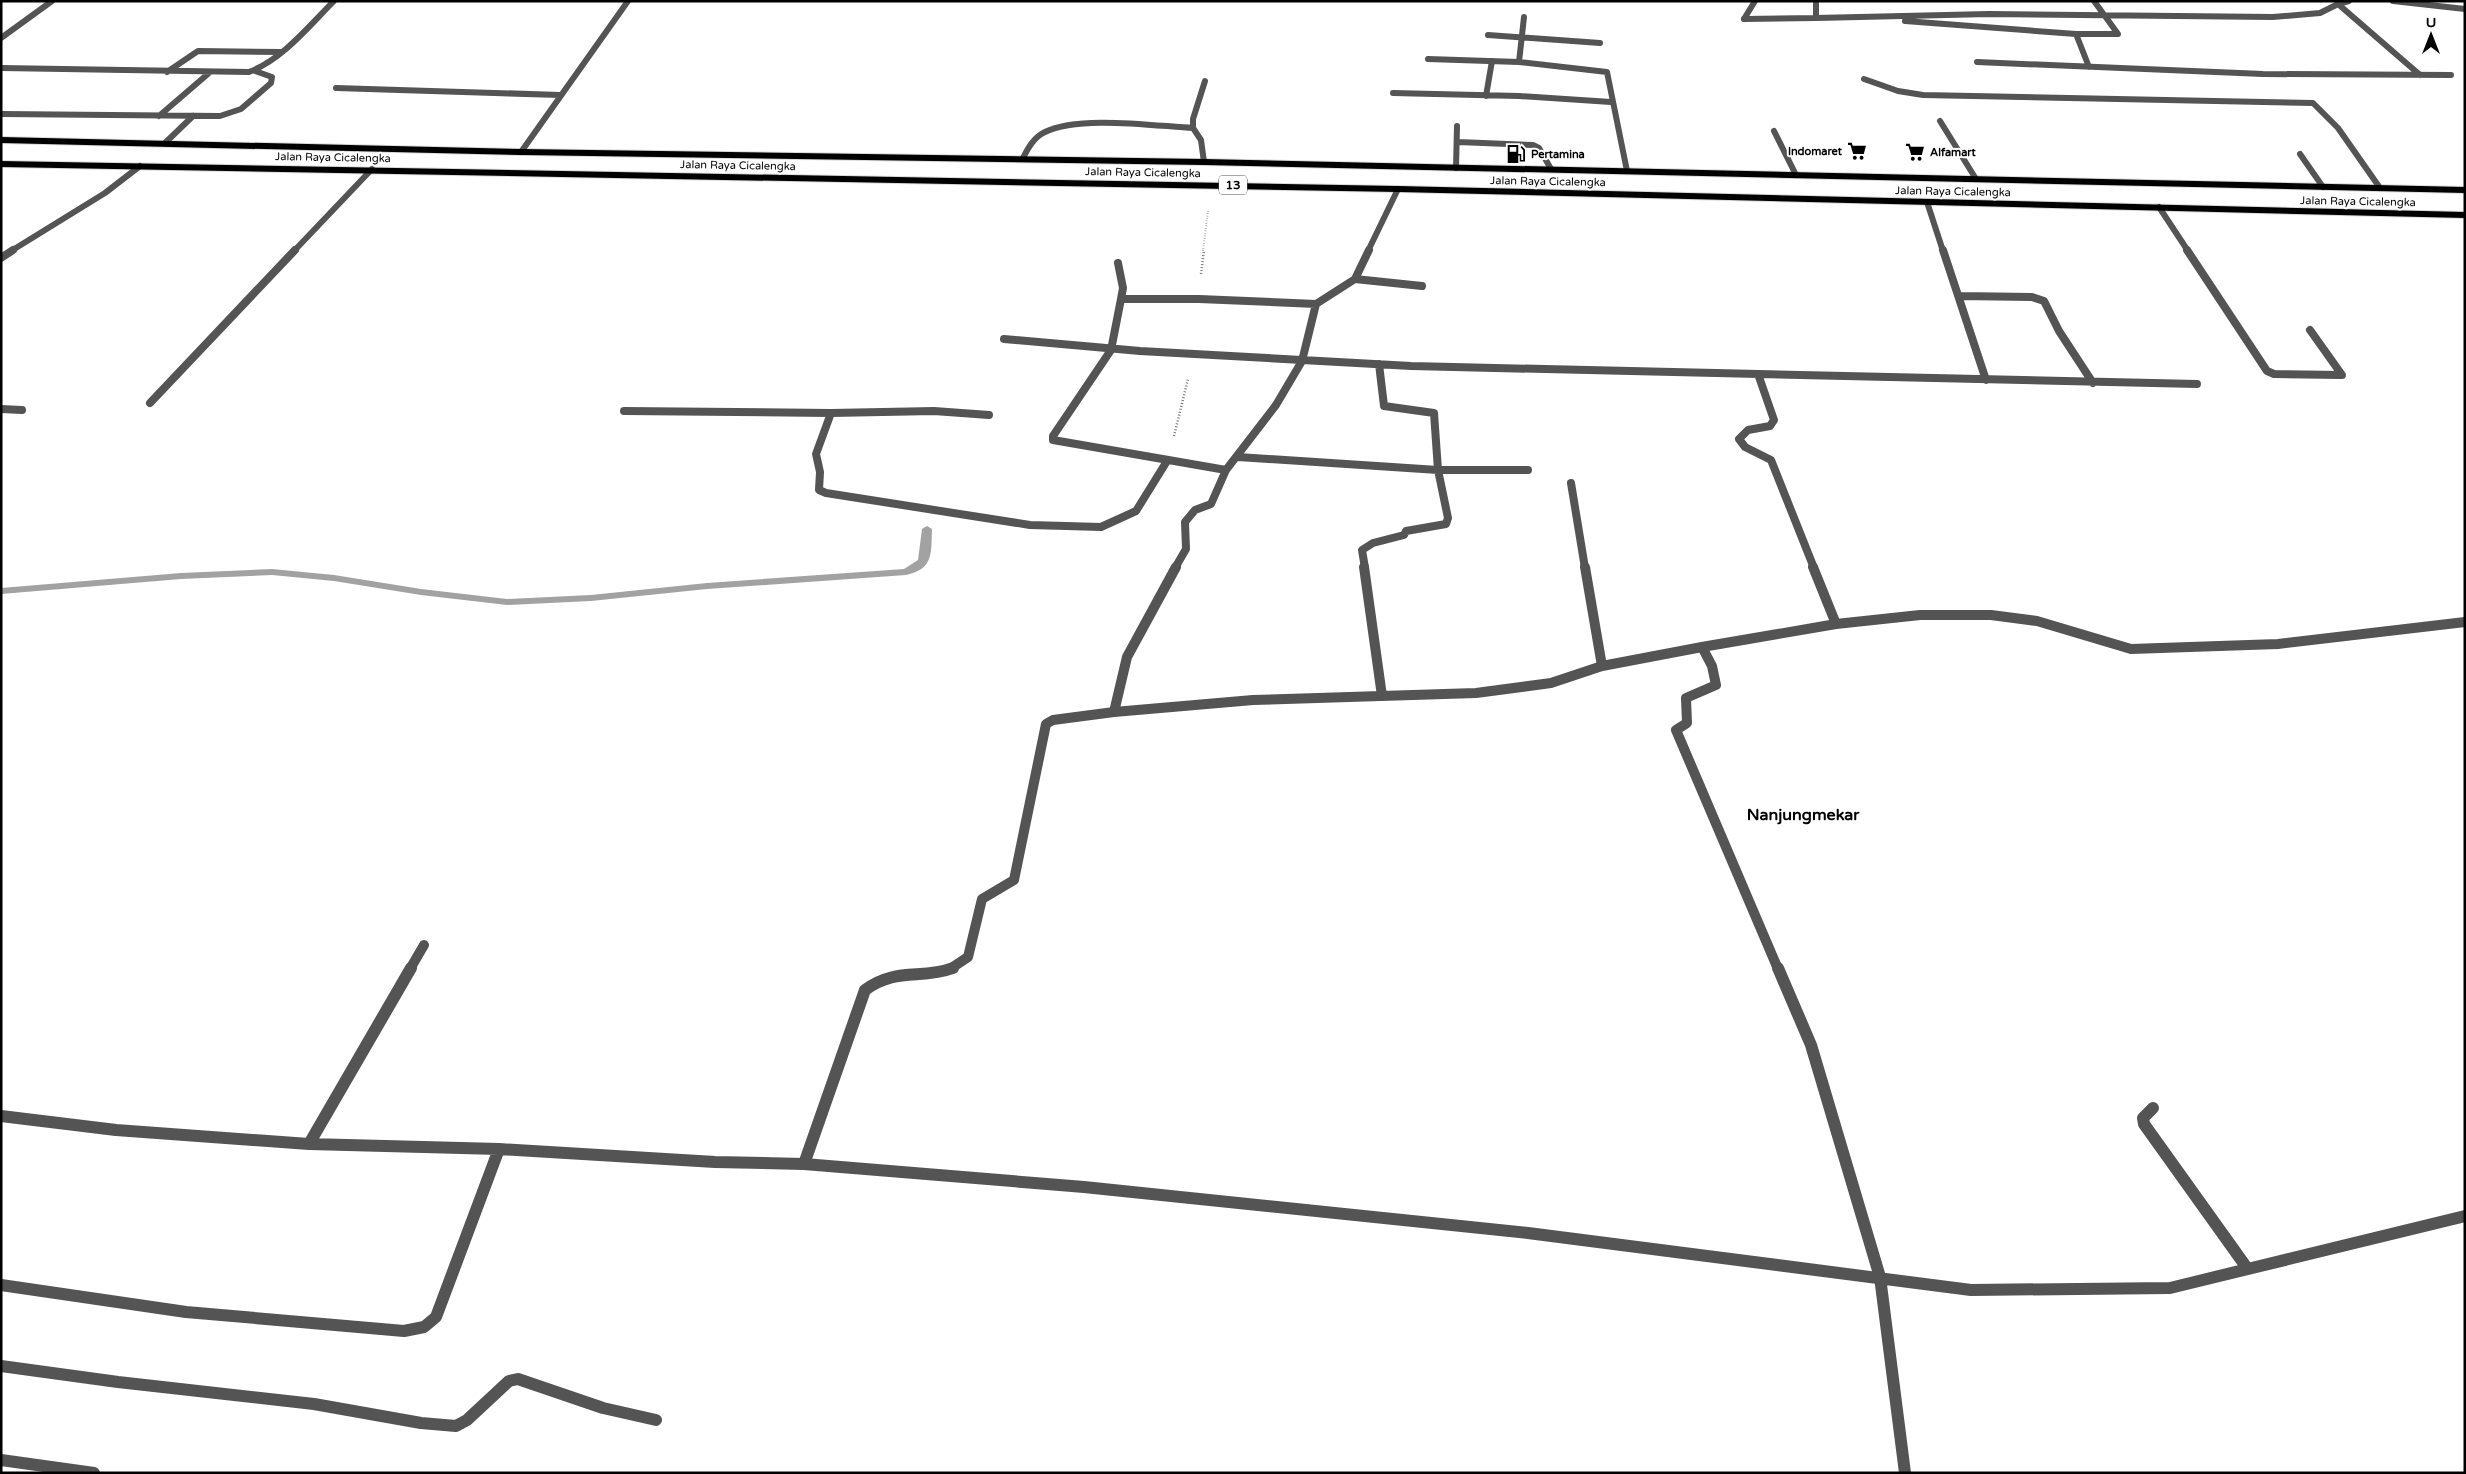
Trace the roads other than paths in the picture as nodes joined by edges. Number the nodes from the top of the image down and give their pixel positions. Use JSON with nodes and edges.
{"nodes":[{"id":1,"x":52,"y":1,"type":"edge"},
{"id":2,"x":334,"y":1,"type":"edge"},
{"id":3,"x":628,"y":1,"type":"edge"},
{"id":4,"x":1755,"y":1,"type":"edge"},
{"id":5,"x":1816,"y":1,"type":"edge"},
{"id":6,"x":2094,"y":1,"type":"edge"},
{"id":7,"x":2349,"y":1,"type":"edge"},
{"id":8,"x":2393,"y":1,"type":"edge"},
{"id":9,"x":2338,"y":4,"type":"junction"},
{"id":10,"x":2465,"y":9,"type":"edge"},
{"id":11,"x":1860,"y":16,"type":"junction"},
{"id":12,"x":2105,"y":16,"type":"junction"},
{"id":13,"x":1524,"y":17,"type":"dead end"},
{"id":14,"x":1816,"y":18,"type":"junction"},
{"id":15,"x":2076,"y":34,"type":"junction"},
{"id":16,"x":1488,"y":35,"type":"dead end"},
{"id":17,"x":1520,"y":37,"type":"junction"},
{"id":18,"x":1,"y":38,"type":"edge"},
{"id":19,"x":1600,"y":44,"type":"dead end"},
{"id":20,"x":281,"y":52,"type":"junction"},
{"id":21,"x":1428,"y":59,"type":"dead end"},
{"id":22,"x":1492,"y":61,"type":"junction"},
{"id":23,"x":1519,"y":62,"type":"junction"},
{"id":24,"x":1977,"y":62,"type":"dead end"},
{"id":25,"x":2089,"y":67,"type":"junction"},
{"id":26,"x":1,"y":68,"type":"edge"},
{"id":27,"x":255,"y":71,"type":"junction"},
{"id":28,"x":167,"y":72,"type":"junction"},
{"id":29,"x":209,"y":73,"type":"junction"},
{"id":30,"x":2420,"y":75,"type":"junction"},
{"id":31,"x":2451,"y":75,"type":"dead end"},
{"id":32,"x":1864,"y":79,"type":"dead end"},
{"id":33,"x":1205,"y":81,"type":"dead end"},
{"id":34,"x":336,"y":88,"type":"dead end"},
{"id":35,"x":1393,"y":93,"type":"dead end"},
{"id":36,"x":560,"y":95,"type":"junction"},
{"id":37,"x":1486,"y":96,"type":"junction"},
{"id":38,"x":1612,"y":102,"type":"junction"},
{"id":39,"x":1,"y":114,"type":"edge"},
{"id":40,"x":159,"y":116,"type":"junction"},
{"id":41,"x":193,"y":116,"type":"junction"},
{"id":42,"x":1940,"y":121,"type":"dead end"},
{"id":43,"x":1457,"y":126,"type":"dead end"},
{"id":44,"x":1194,"y":128,"type":"junction"},
{"id":45,"x":1774,"y":131,"type":"dead end"},
{"id":46,"x":1,"y":140,"type":"edge"},
{"id":47,"x":1458,"y":142,"type":"junction"},
{"id":48,"x":165,"y":143,"type":"junction"},
{"id":49,"x":521,"y":152,"type":"junction"},
{"id":50,"x":2300,"y":154,"type":"dead end"},
{"id":51,"x":1023,"y":158,"type":"junction"},
{"id":52,"x":1204,"y":162,"type":"junction"},
{"id":53,"x":3,"y":166,"type":"edge"},
{"id":54,"x":140,"y":166,"type":"junction"},
{"id":55,"x":1456,"y":168,"type":"junction"},
{"id":56,"x":372,"y":169,"type":"junction"},
{"id":57,"x":1551,"y":169,"type":"junction"},
{"id":58,"x":1627,"y":171,"type":"junction"},
{"id":59,"x":1796,"y":175,"type":"junction"},
{"id":60,"x":1976,"y":179,"type":"junction"},
{"id":61,"x":2323,"y":187,"type":"junction"},
{"id":62,"x":1398,"y":188,"type":"junction"},
{"id":63,"x":2380,"y":188,"type":"junction"},
{"id":64,"x":2465,"y":190,"type":"edge"},
{"id":65,"x":1927,"y":202,"type":"junction"},
{"id":66,"x":2159,"y":207,"type":"junction"},
{"id":67,"x":2465,"y":215,"type":"edge"},
{"id":68,"x":1,"y":258,"type":"edge"},
{"id":69,"x":1118,"y":262,"type":"dead end"},
{"id":70,"x":1355,"y":280,"type":"junction"},
{"id":71,"x":1422,"y":286,"type":"dead end"},
{"id":72,"x":1959,"y":296,"type":"junction"},
{"id":73,"x":1121,"y":299,"type":"junction"},
{"id":74,"x":1316,"y":304,"type":"junction"},
{"id":75,"x":2310,"y":330,"type":"dead end"},
{"id":76,"x":1004,"y":339,"type":"dead end"},
{"id":77,"x":1111,"y":350,"type":"junction"},
{"id":78,"x":1302,"y":361,"type":"junction"},
{"id":79,"x":1379,"y":364,"type":"junction"},
{"id":80,"x":1758,"y":374,"type":"junction"},
{"id":81,"x":1986,"y":380,"type":"junction"},
{"id":82,"x":2093,"y":383,"type":"junction"},
{"id":83,"x":2197,"y":384,"type":"dead end"},
{"id":84,"x":150,"y":403,"type":"dead end"},
{"id":85,"x":1,"y":409,"type":"edge"},
{"id":86,"x":22,"y":410,"type":"dead end"},
{"id":87,"x":624,"y":410,"type":"dead end"},
{"id":88,"x":831,"y":413,"type":"junction"},
{"id":89,"x":989,"y":415,"type":"dead end"},
{"id":90,"x":1238,"y":457,"type":"junction"},
{"id":91,"x":1167,"y":461,"type":"junction"},
{"id":92,"x":1226,"y":470,"type":"junction"},
{"id":93,"x":1438,"y":470,"type":"junction"},
{"id":94,"x":1528,"y":470,"type":"dead end"},
{"id":95,"x":1571,"y":483,"type":"dead end"},
{"id":96,"x":2465,"y":622,"type":"edge"},
{"id":97,"x":1836,"y":624,"type":"junction"},
{"id":98,"x":1702,"y":647,"type":"junction"},
{"id":99,"x":1602,"y":666,"type":"junction"},
{"id":100,"x":1382,"y":696,"type":"junction"},
{"id":101,"x":1114,"y":712,"type":"junction"},
{"id":102,"x":424,"y":945,"type":"dead end"},
{"id":103,"x":2153,"y":1108,"type":"dead end"},
{"id":104,"x":1,"y":1116,"type":"edge"},
{"id":105,"x":309,"y":1144,"type":"junction"},
{"id":106,"x":499,"y":1148,"type":"junction"},
{"id":107,"x":804,"y":1164,"type":"junction"},
{"id":108,"x":2465,"y":1216,"type":"edge"},
{"id":109,"x":2247,"y":1268,"type":"junction"},
{"id":110,"x":1880,"y":1277,"type":"junction"},
{"id":111,"x":1,"y":1285,"type":"edge"},
{"id":112,"x":1,"y":1366,"type":"edge"},
{"id":113,"x":656,"y":1420,"type":"dead end"},
{"id":114,"x":1,"y":1460,"type":"edge"},
{"id":115,"x":94,"y":1473,"type":"edge"},
{"id":116,"x":1905,"y":1473,"type":"edge"}],
"edges":[{"from":1,"to":18,"type":"street"},
{"from":2,"to":20,"type":"street"},
{"from":3,"to":36,"type":"street"},
{"from":4,"to":14,"type":"street"},
{"from":5,"to":14,"type":"street"},
{"from":6,"to":12,"type":"street"},
{"from":7,"to":9,"type":"street"},
{"from":8,"to":10,"type":"street"},
{"from":9,"to":12,"type":"street"},
{"from":9,"to":30,"type":"street"},
{"from":11,"to":12,"type":"street"},
{"from":11,"to":14,"type":"street"},
{"from":11,"to":15,"type":"street"},
{"from":12,"to":15,"type":"street"},
{"from":13,"to":17,"type":"street"},
{"from":15,"to":25,"type":"street"},
{"from":16,"to":17,"type":"street"},
{"from":17,"to":19,"type":"street"},
{"from":17,"to":23,"type":"street"},
{"from":20,"to":27,"type":"street"},
{"from":20,"to":28,"type":"street"},
{"from":21,"to":22,"type":"street"},
{"from":22,"to":23,"type":"street"},
{"from":22,"to":37,"type":"street"},
{"from":23,"to":38,"type":"street"},
{"from":24,"to":25,"type":"street"},
{"from":25,"to":30,"type":"street"},
{"from":26,"to":28,"type":"street"},
{"from":27,"to":29,"type":"street"},
{"from":27,"to":41,"type":"street"},
{"from":28,"to":29,"type":"street"},
{"from":29,"to":40,"type":"street"},
{"from":30,"to":31,"type":"street"},
{"from":32,"to":63,"type":"street"},
{"from":33,"to":44,"type":"street"},
{"from":34,"to":36,"type":"street"},
{"from":35,"to":37,"type":"street"},
{"from":36,"to":49,"type":"street"},
{"from":37,"to":38,"type":"street"},
{"from":38,"to":58,"type":"street"},
{"from":39,"to":40,"type":"street"},
{"from":40,"to":41,"type":"street"},
{"from":41,"to":48,"type":"street"},
{"from":42,"to":60,"type":"street"},
{"from":43,"to":47,"type":"street"},
{"from":44,"to":51,"type":"street"},
{"from":44,"to":52,"type":"street"},
{"from":45,"to":59,"type":"street"},
{"from":46,"to":48,"type":"highway","name":"Jalan Raya Cicalengka","number":"13"},
{"from":47,"to":55,"type":"street"},
{"from":47,"to":57,"type":"street"},
{"from":48,"to":49,"type":"highway","name":"Jalan Raya Cicalengka","number":"13"},
{"from":49,"to":51,"type":"highway","name":"Jalan Raya Cicalengka","number":"13"},
{"from":50,"to":61,"type":"street"},
{"from":51,"to":52,"type":"highway","name":"Jalan Raya Cicalengka","number":"13"},
{"from":52,"to":55,"type":"highway","name":"Jalan Raya Cicalengka","number":"13"},
{"from":53,"to":54,"type":"highway","name":"Jalan Raya Cicalengka","number":"13"},
{"from":54,"to":56,"type":"highway","name":"Jalan Raya Cicalengka","number":"13"},
{"from":54,"to":68,"type":"street"},
{"from":55,"to":57,"type":"highway","name":"Jalan Raya Cicalengka","number":"13"},
{"from":56,"to":62,"type":"highway","name":"Jalan Raya Cicalengka","number":"13"},
{"from":56,"to":84,"type":"street"},
{"from":57,"to":58,"type":"highway","name":"Jalan Raya Cicalengka","number":"13"},
{"from":58,"to":59,"type":"highway","name":"Jalan Raya Cicalengka","number":"13"},
{"from":59,"to":60,"type":"highway","name":"Jalan Raya Cicalengka","number":"13"},
{"from":60,"to":61,"type":"highway","name":"Jalan Raya Cicalengka","number":"13"},
{"from":61,"to":63,"type":"highway","name":"Jalan Raya Cicalengka","number":"13"},
{"from":62,"to":65,"type":"highway","name":"Jalan Raya Cicalengka","number":"13"},
{"from":62,"to":70,"type":"street"},
{"from":63,"to":64,"type":"highway","name":"Jalan Raya Cicalengka","number":"13"},
{"from":65,"to":66,"type":"highway","name":"Jalan Raya Cicalengka","number":"13"},
{"from":65,"to":72,"type":"street"},
{"from":66,"to":67,"type":"highway","name":"Jalan Raya Cicalengka","number":"13"},
{"from":66,"to":75,"type":"street"},
{"from":69,"to":73,"type":"street"},
{"from":70,"to":71,"type":"street"},
{"from":70,"to":74,"type":"street"},
{"from":72,"to":81,"type":"street"},
{"from":72,"to":82,"type":"street"},
{"from":73,"to":74,"type":"street"},
{"from":73,"to":77,"type":"street"},
{"from":74,"to":78,"type":"street"},
{"from":76,"to":77,"type":"street"},
{"from":77,"to":78,"type":"street"},
{"from":77,"to":91,"type":"street"},
{"from":78,"to":79,"type":"street"},
{"from":78,"to":90,"type":"street"},
{"from":79,"to":80,"type":"street"},
{"from":79,"to":93,"type":"street"},
{"from":80,"to":81,"type":"street"},
{"from":80,"to":97,"type":"street"},
{"from":81,"to":82,"type":"street"},
{"from":82,"to":83,"type":"street"},
{"from":85,"to":86,"type":"street"},
{"from":87,"to":88,"type":"street"},
{"from":88,"to":89,"type":"street"},
{"from":88,"to":91,"type":"street"},
{"from":90,"to":92,"type":"street"},
{"from":90,"to":93,"type":"street"},
{"from":91,"to":92,"type":"street"},
{"from":92,"to":101,"type":"street"},
{"from":93,"to":94,"type":"street"},
{"from":93,"to":100,"type":"street"},
{"from":95,"to":99,"type":"street"},
{"from":96,"to":97,"type":"street"},
{"from":97,"to":98,"type":"street"},
{"from":98,"to":99,"type":"street"},
{"from":98,"to":110,"type":"street"},
{"from":99,"to":100,"type":"street"},
{"from":100,"to":101,"type":"street"},
{"from":101,"to":107,"type":"street"},
{"from":102,"to":105,"type":"street"},
{"from":103,"to":109,"type":"street"},
{"from":104,"to":105,"type":"street"},
{"from":105,"to":106,"type":"street"},
{"from":106,"to":107,"type":"street"},
{"from":106,"to":111,"type":"street"},
{"from":107,"to":110,"type":"street"},
{"from":108,"to":109,"type":"street"},
{"from":109,"to":110,"type":"street"},
{"from":110,"to":116,"type":"street"},
{"from":112,"to":113,"type":"street"},
{"from":114,"to":115,"type":"street"}]}
